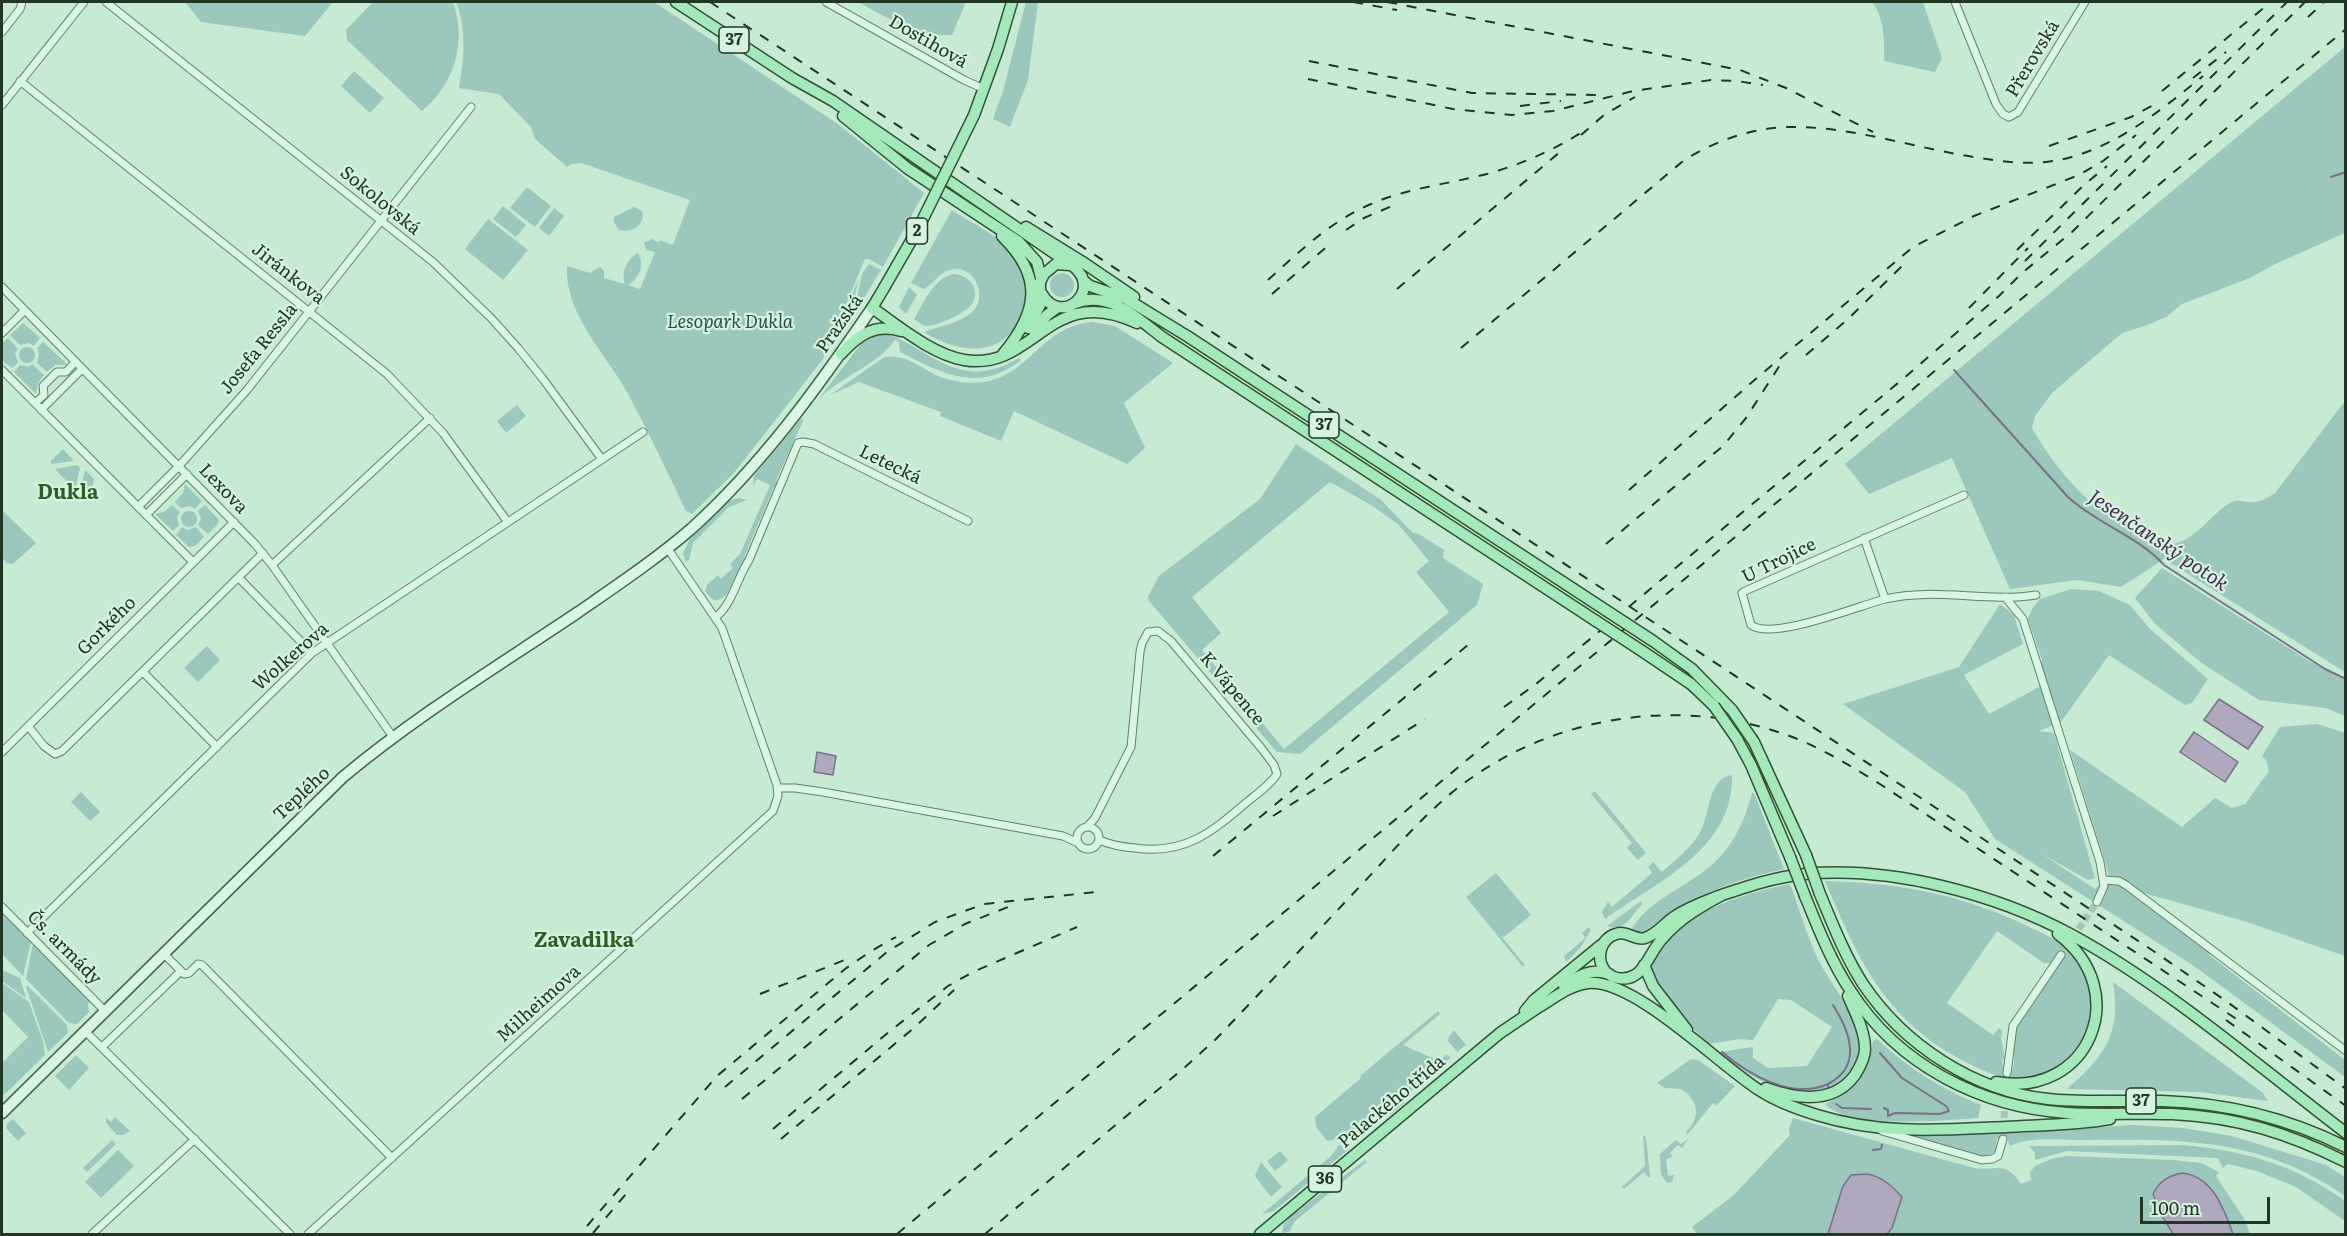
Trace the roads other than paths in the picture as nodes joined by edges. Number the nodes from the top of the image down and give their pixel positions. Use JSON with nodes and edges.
{"nodes":[{"id":1,"x":22,"y":2,"type":"edge"},
{"id":2,"x":84,"y":2,"type":"edge"},
{"id":3,"x":106,"y":2,"type":"edge"},
{"id":4,"x":676,"y":2,"type":"edge"},
{"id":5,"x":826,"y":2,"type":"edge"},
{"id":6,"x":1012,"y":2,"type":"edge"},
{"id":7,"x":1955,"y":2,"type":"edge"},
{"id":8,"x":2085,"y":2,"type":"edge"},
{"id":9,"x":3,"y":28,"type":"edge"},
{"id":10,"x":792,"y":78,"type":"junction"},
{"id":11,"x":20,"y":81,"type":"junction"},
{"id":12,"x":984,"y":89,"type":"junction"},
{"id":13,"x":2,"y":105,"type":"edge"},
{"id":14,"x":471,"y":107,"type":"dead end"},
{"id":15,"x":968,"y":195,"type":"junction"},
{"id":16,"x":982,"y":218,"type":"junction"},
{"id":17,"x":382,"y":220,"type":"junction"},
{"id":18,"x":1071,"y":265,"type":"junction"},
{"id":19,"x":1041,"y":278,"type":"junction"},
{"id":20,"x":1084,"y":281,"type":"junction"},
{"id":21,"x":2,"y":287,"type":"edge"},
{"id":22,"x":1042,"y":294,"type":"junction"},
{"id":23,"x":1075,"y":303,"type":"junction"},
{"id":24,"x":1058,"y":307,"type":"junction"},
{"id":25,"x":872,"y":308,"type":"junction"},
{"id":26,"x":24,"y":310,"type":"junction"},
{"id":27,"x":310,"y":310,"type":"junction"},
{"id":28,"x":2,"y":333,"type":"edge"},
{"id":29,"x":910,"y":333,"type":"junction"},
{"id":30,"x":1187,"y":336,"type":"junction"},
{"id":31,"x":1162,"y":337,"type":"junction"},
{"id":32,"x":840,"y":354,"type":"junction"},
{"id":33,"x":1003,"y":354,"type":"junction"},
{"id":34,"x":75,"y":362,"type":"junction"},
{"id":35,"x":82,"y":369,"type":"junction"},
{"id":36,"x":2,"y":370,"type":"edge"},
{"id":37,"x":35,"y":404,"type":"junction"},
{"id":38,"x":41,"y":410,"type":"junction"},
{"id":39,"x":430,"y":418,"type":"junction"},
{"id":40,"x":643,"y":432,"type":"dead end"},
{"id":41,"x":601,"y":458,"type":"junction"},
{"id":42,"x":179,"y":466,"type":"junction"},
{"id":43,"x":187,"y":474,"type":"junction"},
{"id":44,"x":1964,"y":495,"type":"dead end"},
{"id":45,"x":138,"y":507,"type":"junction"},
{"id":46,"x":146,"y":515,"type":"junction"},
{"id":47,"x":507,"y":521,"type":"junction"},
{"id":48,"x":968,"y":521,"type":"dead end"},
{"id":49,"x":234,"y":522,"type":"junction"},
{"id":50,"x":1864,"y":538,"type":"junction"},
{"id":51,"x":668,"y":549,"type":"junction"},
{"id":52,"x":263,"y":554,"type":"junction"},
{"id":53,"x":193,"y":562,"type":"junction"},
{"id":54,"x":273,"y":565,"type":"junction"},
{"id":55,"x":239,"y":578,"type":"junction"},
{"id":56,"x":2036,"y":595,"type":"dead end"},
{"id":57,"x":2005,"y":597,"type":"junction"},
{"id":58,"x":1885,"y":599,"type":"junction"},
{"id":59,"x":716,"y":617,"type":"junction"},
{"id":60,"x":326,"y":643,"type":"junction"},
{"id":61,"x":312,"y":653,"type":"junction"},
{"id":62,"x":143,"y":672,"type":"junction"},
{"id":63,"x":28,"y":726,"type":"junction"},
{"id":64,"x":393,"y":736,"type":"junction"},
{"id":65,"x":217,"y":747,"type":"junction"},
{"id":66,"x":2,"y":752,"type":"edge"},
{"id":67,"x":778,"y":788,"type":"junction"},
{"id":68,"x":1091,"y":828,"type":"junction"},
{"id":69,"x":1077,"y":838,"type":"junction"},
{"id":70,"x":1099,"y":840,"type":"junction"},
{"id":71,"x":2104,"y":880,"type":"junction"},
{"id":72,"x":1724,"y":894,"type":"junction"},
{"id":73,"x":2097,"y":902,"type":"tunnel mouth"},
{"id":74,"x":2,"y":907,"type":"edge"},
{"id":75,"x":2018,"y":912,"type":"junction"},
{"id":76,"x":27,"y":933,"type":"junction"},
{"id":77,"x":1636,"y":937,"type":"junction"},
{"id":78,"x":1606,"y":940,"type":"junction"},
{"id":79,"x":163,"y":954,"type":"junction"},
{"id":80,"x":2061,"y":955,"type":"tunnel mouth"},
{"id":81,"x":1644,"y":964,"type":"junction"},
{"id":82,"x":181,"y":971,"type":"junction"},
{"id":83,"x":1839,"y":973,"type":"junction"},
{"id":84,"x":1610,"y":974,"type":"junction"},
{"id":85,"x":1539,"y":1007,"type":"junction"},
{"id":86,"x":105,"y":1011,"type":"junction"},
{"id":87,"x":1520,"y":1018,"type":"junction"},
{"id":88,"x":1671,"y":1022,"type":"junction"},
{"id":89,"x":85,"y":1030,"type":"junction"},
{"id":90,"x":1696,"y":1042,"type":"junction"},
{"id":91,"x":102,"y":1047,"type":"junction"},
{"id":92,"x":2346,"y":1051,"type":"edge"},
{"id":93,"x":1939,"y":1058,"type":"junction"},
{"id":94,"x":1724,"y":1065,"type":"junction"},
{"id":95,"x":2007,"y":1073,"type":"dead end"},
{"id":96,"x":1815,"y":1097,"type":"junction"},
{"id":97,"x":2,"y":1113,"type":"edge"},
{"id":98,"x":2137,"y":1114,"type":"junction"},
{"id":99,"x":1835,"y":1120,"type":"junction"},
{"id":100,"x":1874,"y":1129,"type":"junction"},
{"id":101,"x":2346,"y":1133,"type":"edge"},
{"id":102,"x":195,"y":1139,"type":"junction"},
{"id":103,"x":2003,"y":1139,"type":"tunnel mouth"},
{"id":104,"x":2346,"y":1148,"type":"edge"},
{"id":105,"x":392,"y":1158,"type":"junction"},
{"id":106,"x":2346,"y":1162,"type":"edge"},
{"id":107,"x":1279,"y":1217,"type":"junction"},
{"id":108,"x":1274,"y":1232,"type":"dead end"},
{"id":109,"x":92,"y":1234,"type":"edge"},
{"id":110,"x":290,"y":1234,"type":"edge"},
{"id":111,"x":308,"y":1234,"type":"edge"},
{"id":112,"x":1261,"y":1234,"type":"edge"}],
"edges":[{"from":1,"to":9,"type":"street"},
{"from":2,"to":11,"type":"street"},
{"from":3,"to":17,"type":"street","name":"Sokolovská"},
{"from":4,"to":10,"type":"main road","number":"37"},
{"from":5,"to":12,"type":"street","name":"Dostihová"},
{"from":6,"to":12,"type":"main road","name":"Pražská","number":"2"},
{"from":7,"to":8,"type":"street","name":"Přerovská"},
{"from":10,"to":15,"type":"main road","number":"37"},
{"from":10,"to":16,"type":"main road","number":"37"},
{"from":11,"to":13,"type":"street"},
{"from":11,"to":27,"type":"street","name":"Jiránkova"},
{"from":12,"to":25,"type":"main road","name":"Pražská","number":"2","bridge":true},
{"from":14,"to":17,"type":"street","name":"Josefa Ressla"},
{"from":15,"to":18,"type":"main road","number":"37"},
{"from":15,"to":30,"type":"main road","number":"37"},
{"from":16,"to":19,"type":"main road","number":"37"},
{"from":16,"to":33,"type":"main road"},
{"from":17,"to":27,"type":"street","name":"Josefa Ressla"},
{"from":17,"to":41,"type":"street","name":"Sokolovská"},
{"from":18,"to":19,"type":"main road"},
{"from":18,"to":20,"type":"main road","number":"37"},
{"from":19,"to":22,"type":"main road","number":"37"},
{"from":20,"to":23,"type":"main road"},
{"from":20,"to":30,"type":"main road","number":"37"},
{"from":21,"to":26,"type":"street","name":"Lexova"},
{"from":22,"to":24,"type":"main road"},
{"from":22,"to":33,"type":"main road"},
{"from":23,"to":24,"type":"main road","number":"37"},
{"from":23,"to":31,"type":"main road","number":"37"},
{"from":24,"to":33,"type":"main road"},
{"from":25,"to":29,"type":"main road"},
{"from":25,"to":32,"type":"main road","name":"Pražská"},
{"from":26,"to":28,"type":"street"},
{"from":26,"to":34,"type":"street","name":"Lexova"},
{"from":27,"to":39,"type":"street","name":"Jiránkova"},
{"from":27,"to":42,"type":"street","name":"Josefa Ressla"},
{"from":29,"to":32,"type":"main road"},
{"from":29,"to":33,"type":"main road"},
{"from":30,"to":93,"type":"main road","number":"37","bridge":true},
{"from":31,"to":33,"type":"main road"},
{"from":31,"to":83,"type":"main road","number":"37","bridge":true},
{"from":32,"to":51,"type":"main road","name":"Pražská"},
{"from":34,"to":35,"type":"street","name":"Lexova"},
{"from":34,"to":37,"type":"street"},
{"from":35,"to":38,"type":"street"},
{"from":35,"to":42,"type":"street","name":"Lexova"},
{"from":36,"to":37,"type":"street"},
{"from":37,"to":38,"type":"street"},
{"from":38,"to":45,"type":"street"},
{"from":39,"to":47,"type":"street","name":"Jiránkova"},
{"from":39,"to":54,"type":"street"},
{"from":40,"to":41,"type":"street","name":"Wolkerova"},
{"from":41,"to":47,"type":"street","name":"Wolkerova"},
{"from":42,"to":43,"type":"street","name":"Lexova"},
{"from":42,"to":45,"type":"street","name":"Josefa Ressla"},
{"from":43,"to":46,"type":"street"},
{"from":43,"to":49,"type":"street","name":"Lexova"},
{"from":44,"to":50,"type":"street","name":"U Trojice"},
{"from":45,"to":46,"type":"street"},
{"from":46,"to":53,"type":"street"},
{"from":47,"to":60,"type":"street","name":"Wolkerova"},
{"from":48,"to":59,"type":"street","name":"Letecká"},
{"from":49,"to":52,"type":"street","name":"Lexova"},
{"from":49,"to":53,"type":"street","name":"Gorkého"},
{"from":50,"to":58,"type":"street"},
{"from":50,"to":58,"type":"street","name":"U Trojice"},
{"from":51,"to":59,"type":"street"},
{"from":51,"to":64,"type":"main road","name":"Teplého"},
{"from":52,"to":54,"type":"street","name":"Lexova"},
{"from":52,"to":55,"type":"street"},
{"from":53,"to":63,"type":"street","name":"Gorkého"},
{"from":54,"to":60,"type":"street","name":"Lexova"},
{"from":55,"to":61,"type":"street"},
{"from":55,"to":62,"type":"street"},
{"from":56,"to":57,"type":"street","name":"U Trojice"},
{"from":57,"to":58,"type":"street","name":"U Trojice"},
{"from":57,"to":71,"type":"street"},
{"from":59,"to":67,"type":"street"},
{"from":60,"to":61,"type":"street","name":"Wolkerova"},
{"from":60,"to":64,"type":"street","name":"Lexova"},
{"from":61,"to":65,"type":"street","name":"Wolkerova"},
{"from":62,"to":63,"type":"street"},
{"from":62,"to":65,"type":"street"},
{"from":63,"to":66,"type":"street","name":"Gorkého"},
{"from":64,"to":79,"type":"main road","name":"Teplého"},
{"from":65,"to":76,"type":"street","name":"Wolkerova"},
{"from":67,"to":69,"type":"street","name":"K Vápence"},
{"from":67,"to":105,"type":"street","name":"Milheimova"},
{"from":68,"to":69,"type":"street"},
{"from":68,"to":70,"type":"street","name":"K Vápence"},
{"from":68,"to":70,"type":"street","name":"K Vápence"},
{"from":69,"to":70,"type":"street","name":"K Vápence"},
{"from":71,"to":73,"type":"street"},
{"from":71,"to":92,"type":"street"},
{"from":72,"to":75,"type":"main road"},
{"from":72,"to":77,"type":"main road"},
{"from":72,"to":81,"type":"main road"},
{"from":74,"to":76,"type":"street","name":"Čs. armády"},
{"from":75,"to":93,"type":"main road"},
{"from":75,"to":101,"type":"main road"},
{"from":76,"to":86,"type":"street","name":"Čs. armády"},
{"from":77,"to":78,"type":"main road"},
{"from":77,"to":81,"type":"main road"},
{"from":78,"to":84,"type":"main road"},
{"from":78,"to":87,"type":"main road","name":"Palackého třída","number":"36"},
{"from":79,"to":82,"type":"street"},
{"from":79,"to":86,"type":"main road","name":"Teplého"},
{"from":80,"to":95,"type":"street"},
{"from":81,"to":84,"type":"main road","number":"36"},
{"from":81,"to":90,"type":"main road"},
{"from":82,"to":91,"type":"street"},
{"from":82,"to":105,"type":"street"},
{"from":83,"to":96,"type":"main road"},
{"from":83,"to":98,"type":"main road","number":"37"},
{"from":84,"to":85,"type":"main road","name":"Palackého třída","number":"36"},
{"from":84,"to":88,"type":"main road"},
{"from":85,"to":87,"type":"main road","name":"Palackého třída","number":"36"},
{"from":85,"to":88,"type":"main road"},
{"from":86,"to":89,"type":"main road","name":"Teplého"},
{"from":87,"to":107,"type":"main road","name":"Palackého třída","number":"36"},
{"from":88,"to":90,"type":"main road"},
{"from":89,"to":91,"type":"street"},
{"from":89,"to":97,"type":"main road","name":"Teplého"},
{"from":90,"to":94,"type":"main road"},
{"from":91,"to":102,"type":"street"},
{"from":93,"to":104,"type":"main road","number":"37"},
{"from":94,"to":96,"type":"main road"},
{"from":94,"to":99,"type":"main road"},
{"from":96,"to":99,"type":"main road"},
{"from":98,"to":100,"type":"main road"},
{"from":98,"to":106,"type":"main road","number":"37"},
{"from":99,"to":100,"type":"main road"},
{"from":100,"to":103,"type":"street"},
{"from":102,"to":109,"type":"street"},
{"from":102,"to":110,"type":"street"},
{"from":105,"to":111,"type":"street","name":"Milheimova"},
{"from":107,"to":108,"type":"street"},
{"from":107,"to":112,"type":"main road","name":"Palackého třída"}]}
